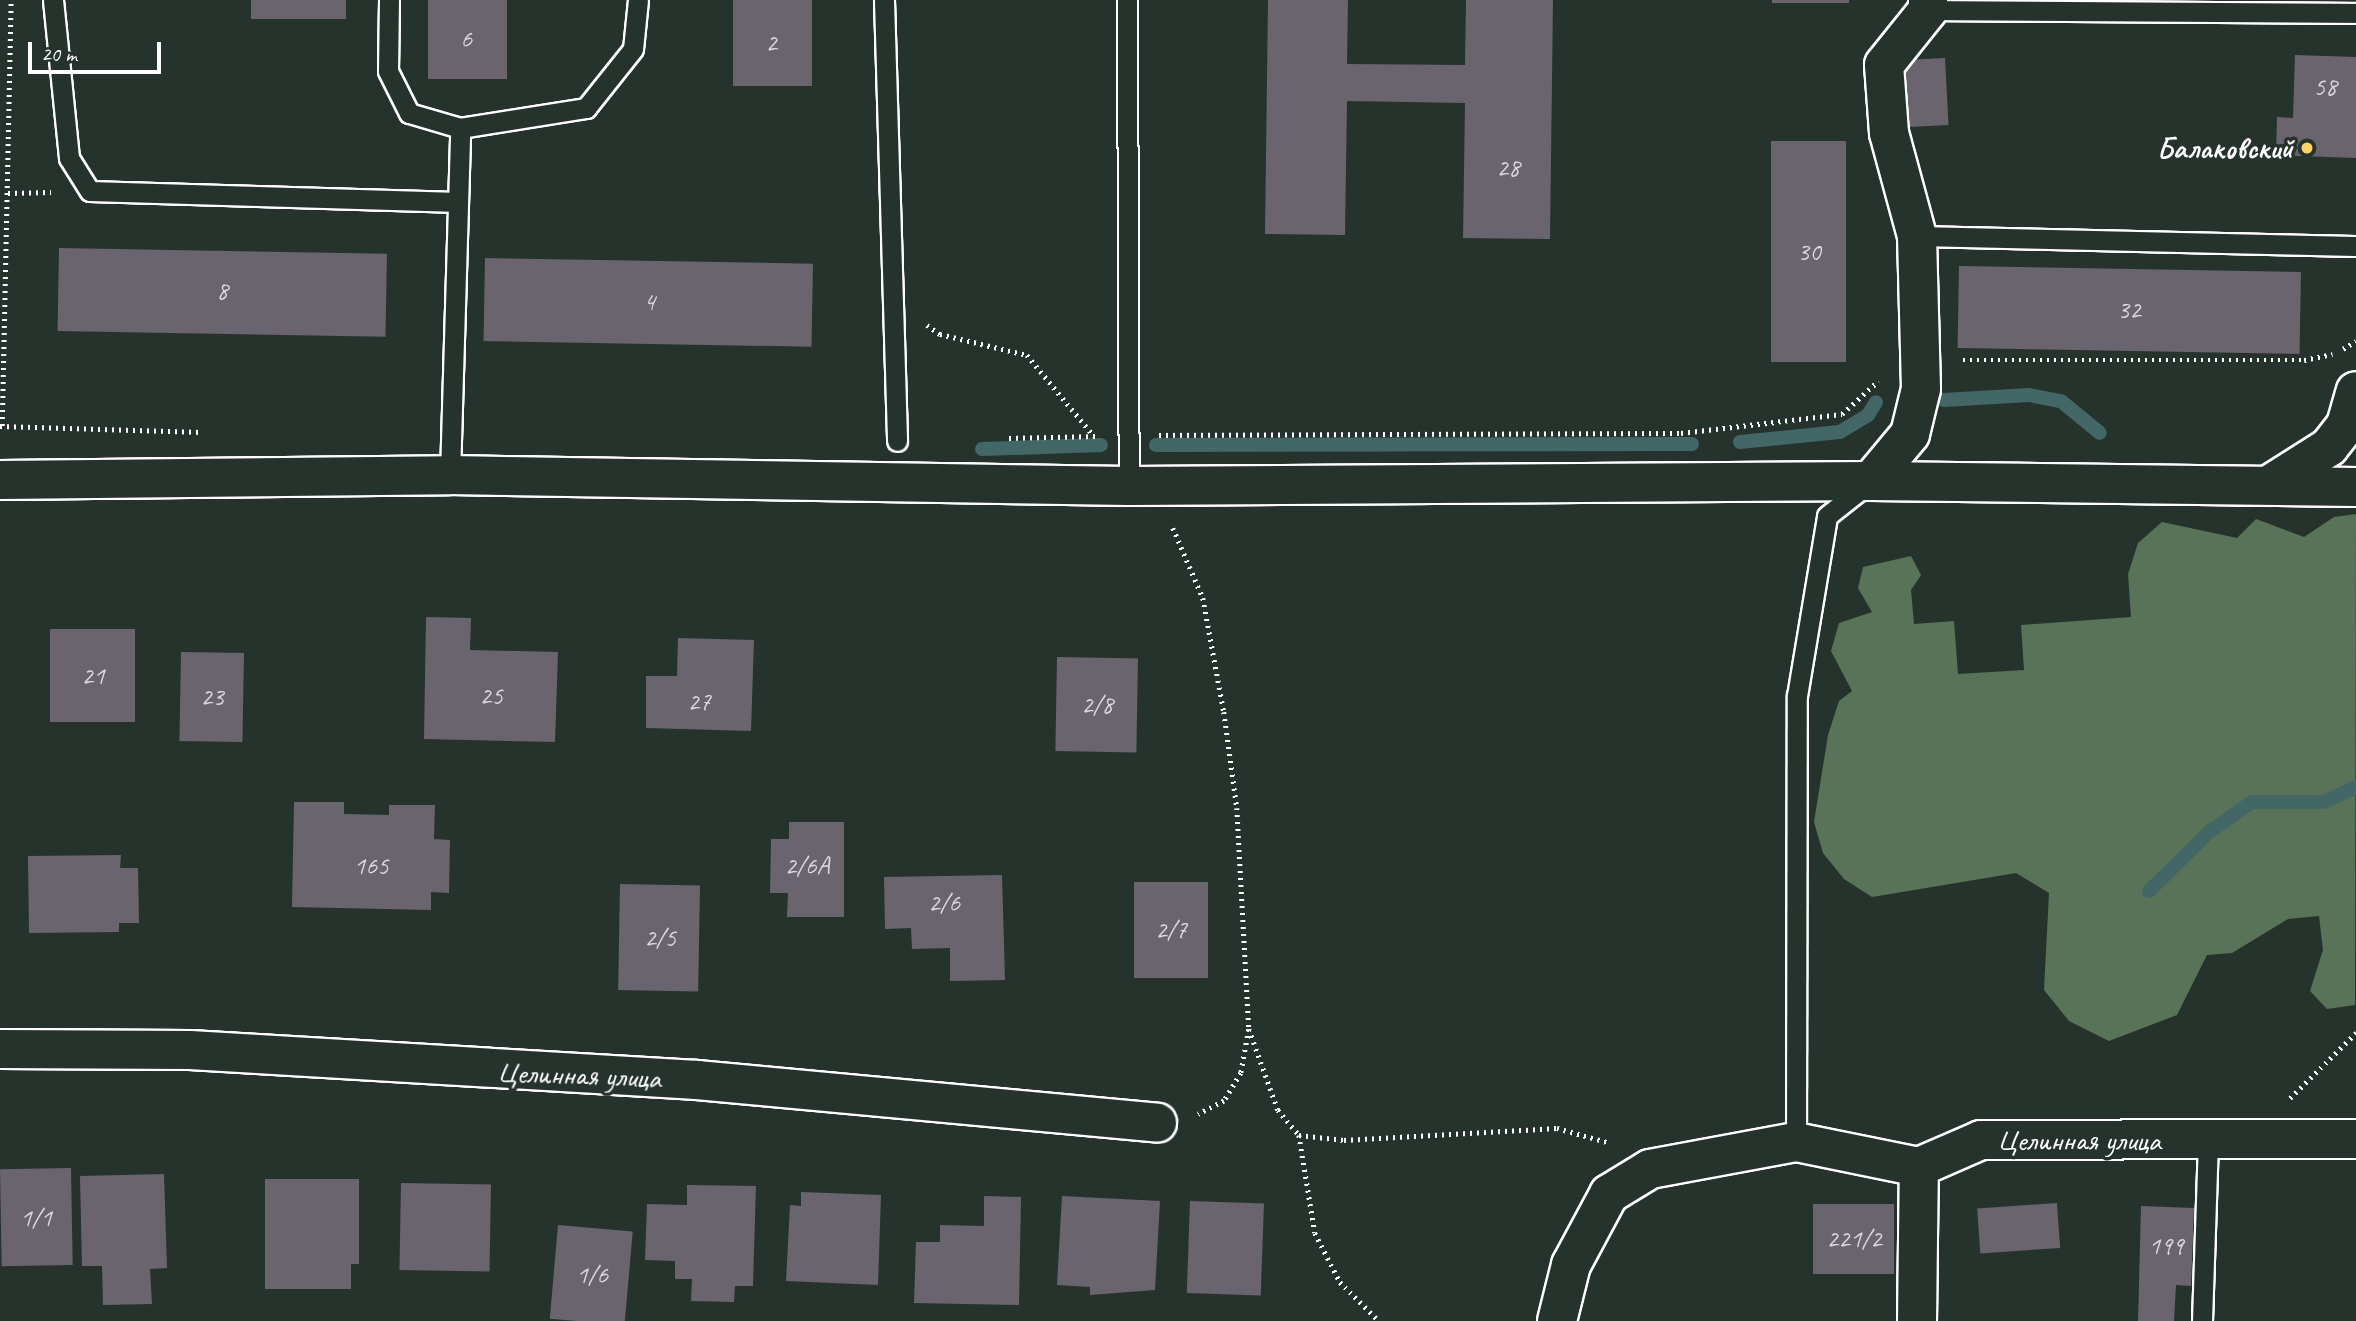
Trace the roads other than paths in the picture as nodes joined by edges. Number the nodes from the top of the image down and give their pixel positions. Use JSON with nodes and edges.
{"nodes":[{"id":1,"x":53,"y":0,"type":"edge"},
{"id":2,"x":389,"y":0,"type":"edge"},
{"id":3,"x":638,"y":0,"type":"edge"},
{"id":4,"x":884,"y":0,"type":"edge"},
{"id":5,"x":1127,"y":0,"type":"edge"},
{"id":6,"x":1928,"y":5,"type":"edge"},
{"id":7,"x":2356,"y":13,"type":"edge"},
{"id":8,"x":460,"y":128,"type":"junction"},
{"id":9,"x":458,"y":202,"type":"junction"},
{"id":10,"x":1917,"y":236,"type":"junction"},
{"id":11,"x":2356,"y":246,"type":"edge"},
{"id":12,"x":2356,"y":391,"type":"edge"},
{"id":13,"x":897,"y":441,"type":"dead end"},
{"id":14,"x":450,"y":475,"type":"junction"},
{"id":15,"x":0,"y":480,"type":"edge"},
{"id":16,"x":1871,"y":481,"type":"junction"},
{"id":17,"x":1142,"y":485,"type":"junction"},
{"id":18,"x":2269,"y":485,"type":"junction"},
{"id":19,"x":2356,"y":487,"type":"edge"},
{"id":20,"x":0,"y":1049,"type":"edge"},
{"id":21,"x":1157,"y":1123,"type":"road end"},
{"id":22,"x":2356,"y":1139,"type":"edge"},
{"id":23,"x":2208,"y":1140,"type":"junction"},
{"id":24,"x":1796,"y":1142,"type":"junction"},
{"id":25,"x":1919,"y":1167,"type":"junction"},
{"id":26,"x":1557,"y":1321,"type":"edge"},
{"id":27,"x":1917,"y":1321,"type":"edge"},
{"id":28,"x":2202,"y":1321,"type":"edge"}],
"edges":[{"from":1,"to":9,"type":"lane"},
{"from":2,"to":8,"type":"lane"},
{"from":3,"to":8,"type":"lane"},
{"from":4,"to":13,"type":"lane"},
{"from":5,"to":17,"type":"lane"},
{"from":6,"to":7,"type":"lane"},
{"from":6,"to":10,"type":"street"},
{"from":8,"to":9,"type":"lane"},
{"from":9,"to":14,"type":"lane"},
{"from":10,"to":11,"type":"lane"},
{"from":10,"to":16,"type":"street"},
{"from":12,"to":18,"type":"street"},
{"from":14,"to":15,"type":"street"},
{"from":14,"to":17,"type":"street"},
{"from":16,"to":17,"type":"street"},
{"from":16,"to":18,"type":"street"},
{"from":16,"to":24,"type":"lane"},
{"from":18,"to":19,"type":"street"},
{"from":20,"to":21,"type":"street","name":"Целинная улица"},
{"from":22,"to":23,"type":"street","name":"Целинная улица"},
{"from":23,"to":25,"type":"street","name":"Целинная улица"},
{"from":23,"to":28,"type":"lane"},
{"from":24,"to":25,"type":"street"},
{"from":24,"to":26,"type":"street"},
{"from":25,"to":27,"type":"street"}]}
